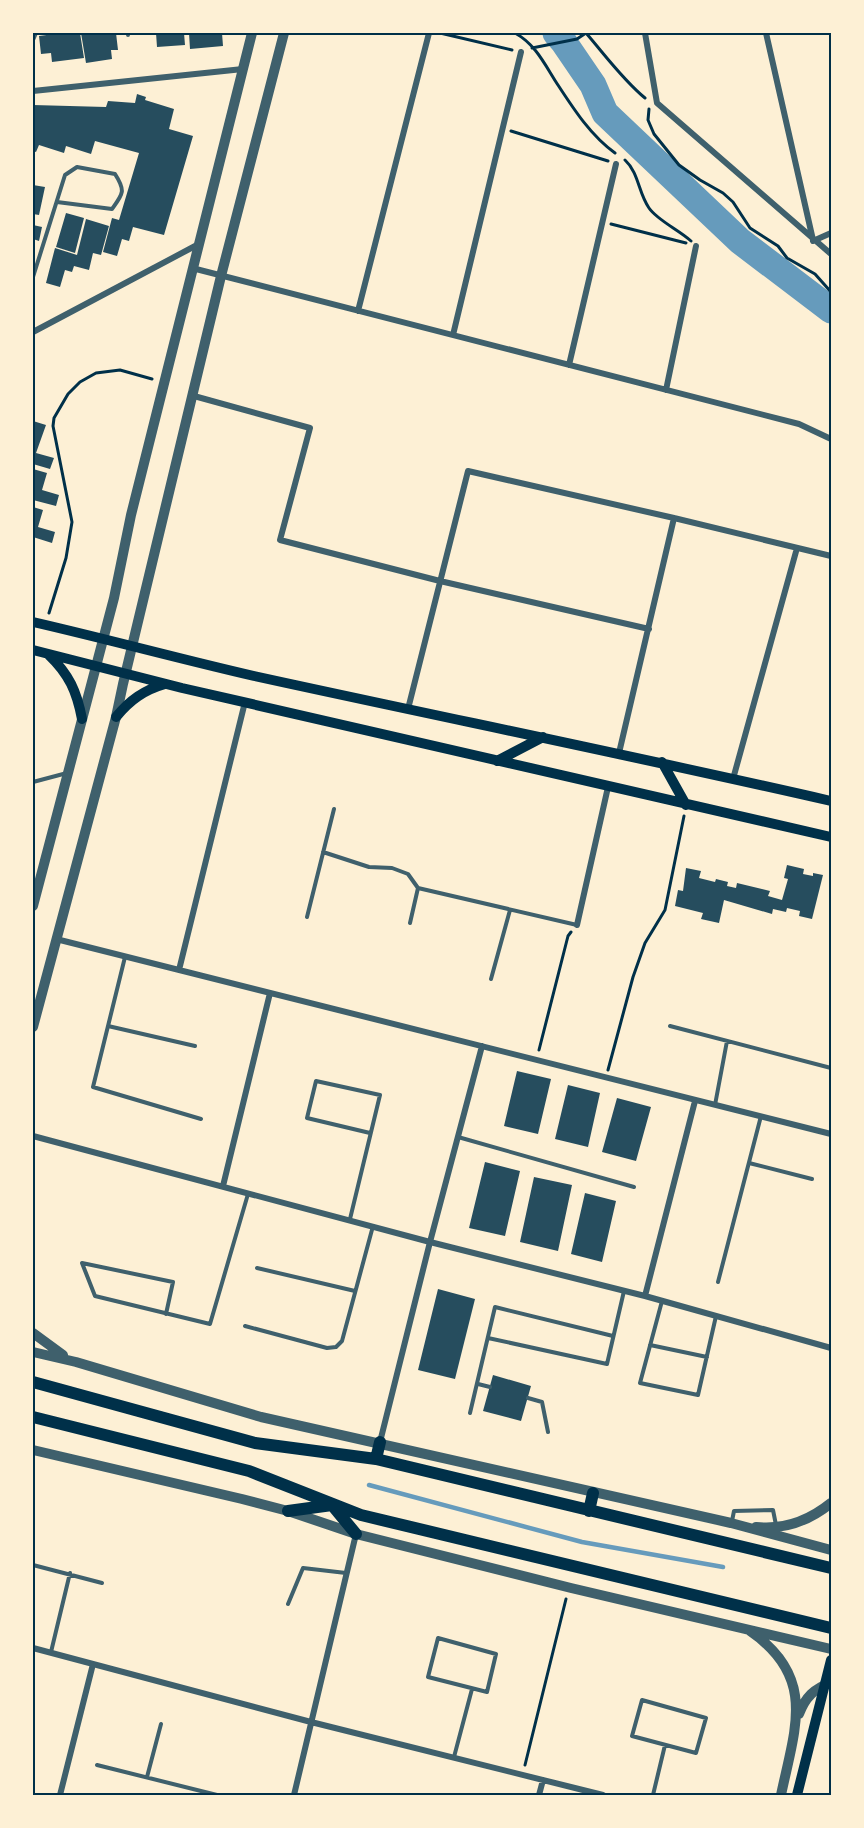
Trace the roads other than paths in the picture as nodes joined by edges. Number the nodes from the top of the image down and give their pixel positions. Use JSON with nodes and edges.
{"nodes":[{"id":1,"x":36,"y":33,"type":"edge"},
{"id":2,"x":252,"y":33,"type":"edge"},
{"id":3,"x":284,"y":33,"type":"edge"},
{"id":4,"x":429,"y":33,"type":"edge"},
{"id":5,"x":645,"y":33,"type":"edge"},
{"id":6,"x":766,"y":33,"type":"edge"},
{"id":7,"x":33,"y":40,"type":"edge"},
{"id":8,"x":521,"y":52,"type":"road end"},
{"id":9,"x":243,"y":69,"type":"junction"},
{"id":10,"x":33,"y":91,"type":"edge"},
{"id":11,"x":616,"y":164,"type":"road end"},
{"id":12,"x":57,"y":202,"type":"junction"},
{"id":13,"x":831,"y":233,"type":"edge"},
{"id":14,"x":813,"y":241,"type":"junction"},
{"id":15,"x":197,"y":245,"type":"junction"},
{"id":16,"x":696,"y":246,"type":"road end"},
{"id":17,"x":831,"y":254,"type":"edge"},
{"id":18,"x":192,"y":268,"type":"junction"},
{"id":19,"x":221,"y":276,"type":"junction"},
{"id":20,"x":33,"y":277,"type":"edge"},
{"id":21,"x":358,"y":311,"type":"junction"},
{"id":22,"x":33,"y":332,"type":"edge"},
{"id":23,"x":453,"y":335,"type":"junction"},
{"id":24,"x":569,"y":365,"type":"junction"},
{"id":25,"x":666,"y":390,"type":"junction"},
{"id":26,"x":194,"y":396,"type":"junction"},
{"id":27,"x":831,"y":439,"type":"edge"},
{"id":28,"x":675,"y":518,"type":"junction"},
{"id":29,"x":797,"y":548,"type":"junction"},
{"id":30,"x":831,"y":556,"type":"edge"},
{"id":31,"x":440,"y":581,"type":"junction"},
{"id":32,"x":33,"y":622,"type":"edge"},
{"id":33,"x":649,"y":629,"type":"junction"},
{"id":34,"x":103,"y":638,"type":"junction"},
{"id":35,"x":132,"y":646,"type":"junction"},
{"id":36,"x":33,"y":650,"type":"edge"},
{"id":37,"x":47,"y":653,"type":"junction"},
{"id":38,"x":96,"y":666,"type":"junction"},
{"id":39,"x":125,"y":674,"type":"junction"},
{"id":40,"x":167,"y":683,"type":"junction"},
{"id":41,"x":245,"y":702,"type":"junction"},
{"id":42,"x":408,"y":709,"type":"junction"},
{"id":43,"x":116,"y":717,"type":"junction"},
{"id":44,"x":82,"y":719,"type":"junction"},
{"id":45,"x":543,"y":737,"type":"junction"},
{"id":46,"x":619,"y":753,"type":"junction"},
{"id":47,"x":497,"y":761,"type":"junction"},
{"id":48,"x":662,"y":762,"type":"junction"},
{"id":49,"x":67,"y":773,"type":"junction"},
{"id":50,"x":733,"y":779,"type":"junction"},
{"id":51,"x":33,"y":782,"type":"edge"},
{"id":52,"x":608,"y":787,"type":"junction"},
{"id":53,"x":831,"y":801,"type":"edge"},
{"id":54,"x":686,"y":805,"type":"junction"},
{"id":55,"x":334,"y":808,"type":"dead end"},
{"id":56,"x":831,"y":837,"type":"edge"},
{"id":57,"x":323,"y":852,"type":"junction"},
{"id":58,"x":418,"y":888,"type":"junction"},
{"id":59,"x":33,"y":906,"type":"edge"},
{"id":60,"x":510,"y":910,"type":"junction"},
{"id":61,"x":307,"y":917,"type":"dead end"},
{"id":62,"x":410,"y":923,"type":"dead end"},
{"id":63,"x":577,"y":925,"type":"joint"},
{"id":64,"x":55,"y":939,"type":"junction"},
{"id":65,"x":125,"y":957,"type":"junction"},
{"id":66,"x":179,"y":970,"type":"junction"},
{"id":67,"x":491,"y":979,"type":"dead end"},
{"id":68,"x":270,"y":993,"type":"junction"},
{"id":69,"x":33,"y":1026,"type":"edge"},
{"id":70,"x":108,"y":1026,"type":"junction"},
{"id":71,"x":670,"y":1026,"type":"dead end"},
{"id":72,"x":727,"y":1041,"type":"junction"},
{"id":73,"x":195,"y":1046,"type":"dead end"},
{"id":74,"x":482,"y":1046,"type":"junction"},
{"id":75,"x":831,"y":1068,"type":"edge"},
{"id":76,"x":695,"y":1101,"type":"junction"},
{"id":77,"x":714,"y":1105,"type":"junction"},
{"id":78,"x":761,"y":1116,"type":"junction"},
{"id":79,"x":201,"y":1119,"type":"dead end"},
{"id":80,"x":370,"y":1133,"type":"junction"},
{"id":81,"x":831,"y":1134,"type":"edge"},
{"id":82,"x":33,"y":1136,"type":"edge"},
{"id":83,"x":458,"y":1137,"type":"junction"},
{"id":84,"x":750,"y":1163,"type":"junction"},
{"id":85,"x":812,"y":1179,"type":"dead end"},
{"id":86,"x":223,"y":1186,"type":"junction"},
{"id":87,"x":633,"y":1187,"type":"dead end"},
{"id":88,"x":248,"y":1192,"type":"junction"},
{"id":89,"x":350,"y":1219,"type":"junction"},
{"id":90,"x":373,"y":1225,"type":"junction"},
{"id":91,"x":430,"y":1242,"type":"junction"},
{"id":92,"x":257,"y":1268,"type":"dead end"},
{"id":93,"x":718,"y":1282,"type":"dead end"},
{"id":94,"x":624,"y":1290,"type":"junction"},
{"id":95,"x":355,"y":1292,"type":"junction"},
{"id":96,"x":645,"y":1296,"type":"junction"},
{"id":97,"x":662,"y":1300,"type":"junction"},
{"id":98,"x":166,"y":1314,"type":"junction"},
{"id":99,"x":717,"y":1315,"type":"junction"},
{"id":100,"x":245,"y":1326,"type":"dead end"},
{"id":101,"x":33,"y":1333,"type":"edge"},
{"id":102,"x":613,"y":1336,"type":"junction"},
{"id":103,"x":488,"y":1338,"type":"junction"},
{"id":104,"x":650,"y":1345,"type":"junction"},
{"id":105,"x":831,"y":1348,"type":"edge"},
{"id":106,"x":34,"y":1353,"type":"edge"},
{"id":107,"x":707,"y":1357,"type":"junction"},
{"id":108,"x":76,"y":1362,"type":"junction"},
{"id":109,"x":33,"y":1382,"type":"edge"},
{"id":110,"x":478,"y":1384,"type":"junction"},
{"id":111,"x":490,"y":1387,"type":"dead end"},
{"id":112,"x":528,"y":1398,"type":"dead end"},
{"id":113,"x":470,"y":1413,"type":"dead end"},
{"id":114,"x":33,"y":1417,"type":"edge"},
{"id":115,"x":548,"y":1432,"type":"dead end"},
{"id":116,"x":380,"y":1442,"type":"junction"},
{"id":117,"x":33,"y":1450,"type":"edge"},
{"id":118,"x":33,"y":1455,"type":"edge"},
{"id":119,"x":53,"y":1455,"type":"junction"},
{"id":120,"x":376,"y":1459,"type":"junction"},
{"id":121,"x":593,"y":1493,"type":"junction"},
{"id":122,"x":831,"y":1503,"type":"edge"},
{"id":123,"x":333,"y":1505,"type":"junction"},
{"id":124,"x":288,"y":1511,"type":"junction"},
{"id":125,"x":590,"y":1511,"type":"junction"},
{"id":126,"x":731,"y":1524,"type":"junction"},
{"id":127,"x":778,"y":1532,"type":"junction"},
{"id":128,"x":356,"y":1534,"type":"junction"},
{"id":129,"x":831,"y":1550,"type":"edge"},
{"id":130,"x":33,"y":1565,"type":"edge"},
{"id":131,"x":831,"y":1568,"type":"edge"},
{"id":132,"x":346,"y":1573,"type":"junction"},
{"id":133,"x":70,"y":1574,"type":"junction"},
{"id":134,"x":102,"y":1583,"type":"dead end"},
{"id":135,"x":288,"y":1604,"type":"dead end"},
{"id":136,"x":733,"y":1625,"type":"junction"},
{"id":137,"x":831,"y":1629,"type":"edge"},
{"id":138,"x":33,"y":1648,"type":"edge"},
{"id":139,"x":831,"y":1648,"type":"edge"},
{"id":140,"x":51,"y":1653,"type":"junction"},
{"id":141,"x":831,"y":1660,"type":"edge"},
{"id":142,"x":93,"y":1664,"type":"junction"},
{"id":143,"x":831,"y":1683,"type":"edge"},
{"id":144,"x":472,"y":1689,"type":"junction"},
{"id":145,"x":310,"y":1722,"type":"junction"},
{"id":146,"x":796,"y":1723,"type":"junction"},
{"id":147,"x":161,"y":1724,"type":"dead end"},
{"id":148,"x":665,"y":1745,"type":"junction"},
{"id":149,"x":454,"y":1758,"type":"junction"},
{"id":150,"x":97,"y":1765,"type":"dead end"},
{"id":151,"x":147,"y":1777,"type":"junction"},
{"id":152,"x":543,"y":1780,"type":"junction"},
{"id":153,"x":60,"y":1795,"type":"edge"},
{"id":154,"x":217,"y":1795,"type":"edge"},
{"id":155,"x":294,"y":1795,"type":"edge"},
{"id":156,"x":540,"y":1795,"type":"edge"},
{"id":157,"x":603,"y":1795,"type":"edge"},
{"id":158,"x":653,"y":1795,"type":"edge"},
{"id":159,"x":781,"y":1795,"type":"edge"},
{"id":160,"x":797,"y":1795,"type":"edge"}],
"edges":[{"from":1,"to":7,"type":"lane"},
{"from":2,"to":9,"type":"street"},
{"from":3,"to":19,"type":"street"},
{"from":4,"to":21,"type":"street"},
{"from":5,"to":14,"type":"street"},
{"from":6,"to":14,"type":"street"},
{"from":8,"to":23,"type":"street"},
{"from":9,"to":10,"type":"street"},
{"from":9,"to":15,"type":"street"},
{"from":11,"to":24,"type":"street"},
{"from":12,"to":12,"type":"lane"},
{"from":12,"to":20,"type":"lane"},
{"from":13,"to":14,"type":"street"},
{"from":14,"to":17,"type":"street"},
{"from":15,"to":18,"type":"street"},
{"from":15,"to":22,"type":"street"},
{"from":16,"to":25,"type":"street"},
{"from":18,"to":19,"type":"street"},
{"from":18,"to":34,"type":"street"},
{"from":19,"to":21,"type":"street"},
{"from":19,"to":26,"type":"street"},
{"from":21,"to":23,"type":"street"},
{"from":23,"to":24,"type":"street"},
{"from":24,"to":25,"type":"street"},
{"from":25,"to":27,"type":"street"},
{"from":26,"to":31,"type":"street"},
{"from":26,"to":35,"type":"street"},
{"from":28,"to":29,"type":"street"},
{"from":28,"to":31,"type":"street"},
{"from":28,"to":33,"type":"street"},
{"from":29,"to":30,"type":"street"},
{"from":29,"to":50,"type":"street"},
{"from":31,"to":33,"type":"street"},
{"from":31,"to":42,"type":"street"},
{"from":32,"to":34,"type":"main road"},
{"from":33,"to":46,"type":"street"},
{"from":34,"to":35,"type":"main road"},
{"from":34,"to":38,"type":"street"},
{"from":35,"to":39,"type":"street"},
{"from":35,"to":42,"type":"main road"},
{"from":36,"to":37,"type":"main road"},
{"from":37,"to":38,"type":"main road"},
{"from":37,"to":44,"type":"main road"},
{"from":38,"to":39,"type":"main road"},
{"from":38,"to":44,"type":"street"},
{"from":39,"to":40,"type":"main road"},
{"from":39,"to":43,"type":"street"},
{"from":40,"to":41,"type":"main road"},
{"from":40,"to":43,"type":"main road"},
{"from":41,"to":47,"type":"main road"},
{"from":41,"to":66,"type":"street"},
{"from":42,"to":45,"type":"main road"},
{"from":43,"to":64,"type":"street"},
{"from":44,"to":49,"type":"street"},
{"from":45,"to":46,"type":"main road"},
{"from":45,"to":47,"type":"main road"},
{"from":46,"to":48,"type":"main road"},
{"from":47,"to":52,"type":"main road"},
{"from":48,"to":50,"type":"main road"},
{"from":48,"to":54,"type":"main road"},
{"from":49,"to":51,"type":"lane"},
{"from":49,"to":59,"type":"street"},
{"from":50,"to":53,"type":"main road"},
{"from":52,"to":54,"type":"main road"},
{"from":52,"to":63,"type":"street"},
{"from":54,"to":56,"type":"main road"},
{"from":55,"to":57,"type":"lane"},
{"from":57,"to":58,"type":"lane"},
{"from":57,"to":61,"type":"lane"},
{"from":58,"to":60,"type":"lane"},
{"from":58,"to":62,"type":"lane"},
{"from":60,"to":63,"type":"lane"},
{"from":60,"to":67,"type":"lane"},
{"from":64,"to":65,"type":"street"},
{"from":64,"to":69,"type":"street"},
{"from":65,"to":66,"type":"street"},
{"from":65,"to":70,"type":"lane"},
{"from":66,"to":68,"type":"street"},
{"from":68,"to":74,"type":"street"},
{"from":68,"to":86,"type":"street"},
{"from":70,"to":73,"type":"lane"},
{"from":70,"to":79,"type":"lane"},
{"from":71,"to":72,"type":"lane"},
{"from":72,"to":75,"type":"lane"},
{"from":72,"to":77,"type":"lane"},
{"from":74,"to":76,"type":"street"},
{"from":74,"to":83,"type":"street"},
{"from":76,"to":77,"type":"street"},
{"from":76,"to":96,"type":"street"},
{"from":77,"to":78,"type":"street"},
{"from":78,"to":81,"type":"street"},
{"from":78,"to":84,"type":"lane"},
{"from":80,"to":80,"type":"lane"},
{"from":80,"to":89,"type":"lane"},
{"from":82,"to":86,"type":"street"},
{"from":83,"to":87,"type":"lane"},
{"from":83,"to":91,"type":"street"},
{"from":84,"to":85,"type":"lane"},
{"from":84,"to":93,"type":"lane"},
{"from":86,"to":88,"type":"street"},
{"from":88,"to":89,"type":"street"},
{"from":88,"to":98,"type":"lane"},
{"from":89,"to":90,"type":"street"},
{"from":90,"to":91,"type":"street"},
{"from":90,"to":95,"type":"lane"},
{"from":91,"to":94,"type":"street"},
{"from":91,"to":116,"type":"street"},
{"from":92,"to":95,"type":"lane"},
{"from":94,"to":96,"type":"street"},
{"from":94,"to":102,"type":"lane"},
{"from":95,"to":100,"type":"lane"},
{"from":96,"to":97,"type":"street"},
{"from":97,"to":99,"type":"street"},
{"from":97,"to":104,"type":"lane"},
{"from":98,"to":98,"type":"lane"},
{"from":99,"to":105,"type":"street"},
{"from":99,"to":107,"type":"lane"},
{"from":101,"to":108,"type":"street"},
{"from":102,"to":103,"type":"lane"},
{"from":102,"to":103,"type":"lane"},
{"from":103,"to":110,"type":"lane"},
{"from":104,"to":107,"type":"lane"},
{"from":104,"to":107,"type":"lane"},
{"from":106,"to":108,"type":"street"},
{"from":108,"to":116,"type":"street"},
{"from":109,"to":120,"type":"main road"},
{"from":110,"to":111,"type":"lane"},
{"from":110,"to":113,"type":"lane"},
{"from":112,"to":115,"type":"lane"},
{"from":114,"to":123,"type":"main road"},
{"from":116,"to":120,"type":"main road"},
{"from":116,"to":121,"type":"street"},
{"from":117,"to":119,"type":"street"},
{"from":118,"to":119,"type":"street"},
{"from":119,"to":124,"type":"street"},
{"from":120,"to":125,"type":"main road"},
{"from":121,"to":125,"type":"main road"},
{"from":121,"to":126,"type":"street"},
{"from":122,"to":127,"type":"street"},
{"from":123,"to":124,"type":"main road"},
{"from":123,"to":128,"type":"main road"},
{"from":123,"to":137,"type":"main road"},
{"from":124,"to":128,"type":"street"},
{"from":125,"to":131,"type":"main road"},
{"from":126,"to":127,"type":"street"},
{"from":126,"to":127,"type":"lane"},
{"from":127,"to":129,"type":"street"},
{"from":128,"to":132,"type":"street"},
{"from":128,"to":136,"type":"street"},
{"from":130,"to":133,"type":"lane"},
{"from":132,"to":135,"type":"lane"},
{"from":132,"to":145,"type":"street"},
{"from":133,"to":134,"type":"lane"},
{"from":133,"to":140,"type":"lane"},
{"from":136,"to":139,"type":"street"},
{"from":136,"to":146,"type":"street"},
{"from":138,"to":140,"type":"street"},
{"from":140,"to":142,"type":"street"},
{"from":141,"to":160,"type":"main road"},
{"from":142,"to":145,"type":"street"},
{"from":142,"to":153,"type":"street"},
{"from":143,"to":146,"type":"street"},
{"from":144,"to":144,"type":"lane"},
{"from":144,"to":149,"type":"lane"},
{"from":145,"to":149,"type":"street"},
{"from":145,"to":155,"type":"street"},
{"from":146,"to":159,"type":"street"},
{"from":147,"to":151,"type":"lane"},
{"from":148,"to":148,"type":"lane"},
{"from":148,"to":158,"type":"lane"},
{"from":149,"to":152,"type":"street"},
{"from":150,"to":151,"type":"lane"},
{"from":151,"to":154,"type":"lane"},
{"from":152,"to":156,"type":"street"},
{"from":152,"to":157,"type":"street"}]}
